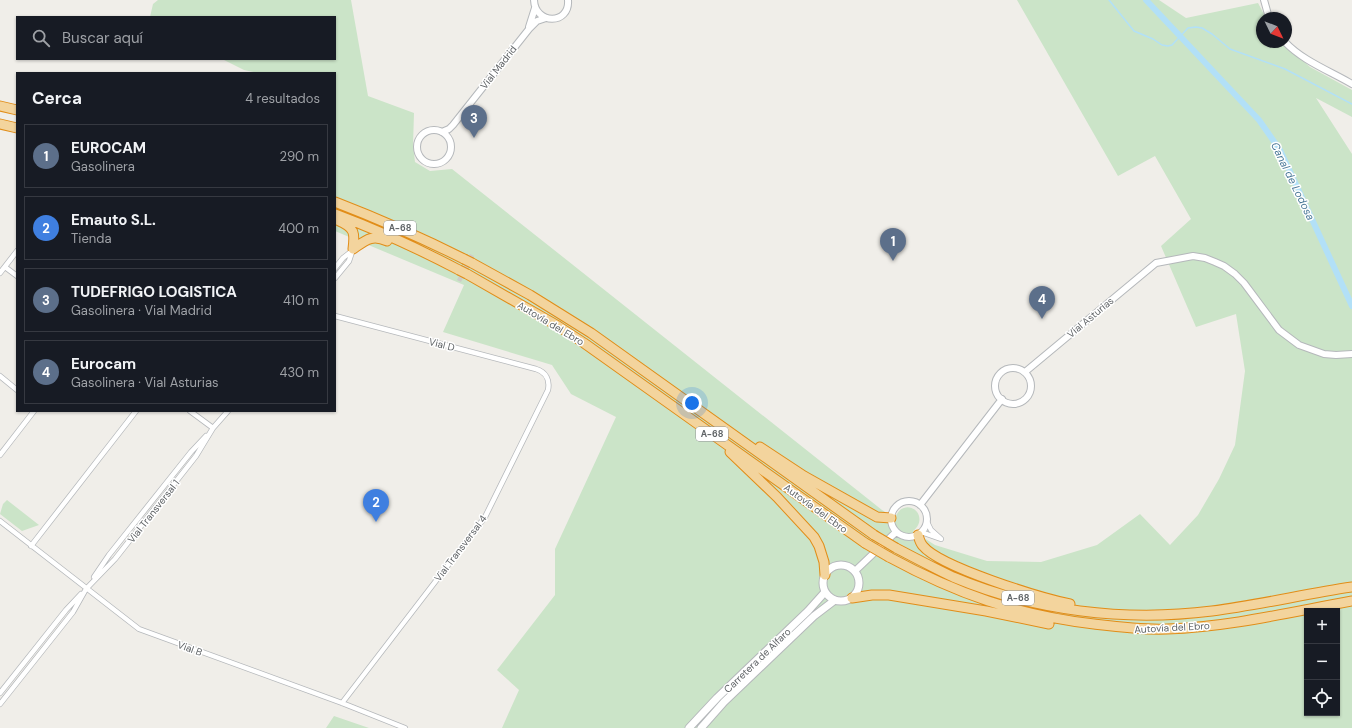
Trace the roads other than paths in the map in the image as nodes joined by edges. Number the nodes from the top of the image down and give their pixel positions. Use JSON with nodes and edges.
{"nodes":[{"id":1,"x":534,"y":0,"type":"edge"},
{"id":2,"x":568,"y":0,"type":"edge"},
{"id":3,"x":1264,"y":0,"type":"edge"},
{"id":4,"x":535,"y":8,"type":"junction"},
{"id":5,"x":1267,"y":12,"type":"edge"},
{"id":6,"x":546,"y":18,"type":"junction"},
{"id":7,"x":529,"y":29,"type":"junction"},
{"id":8,"x":1291,"y":48,"type":"edge"},
{"id":9,"x":1352,"y":84,"type":"edge"},
{"id":10,"x":0,"y":106,"type":"edge"},
{"id":11,"x":16,"y":110,"type":"edge"},
{"id":12,"x":0,"y":112,"type":"edge"},
{"id":13,"x":16,"y":116,"type":"edge"},
{"id":14,"x":0,"y":124,"type":"edge"},
{"id":15,"x":453,"y":125,"type":"junction"},
{"id":16,"x":16,"y":128,"type":"edge"},
{"id":17,"x":442,"y":132,"type":"junction"},
{"id":18,"x":450,"y":140,"type":"junction"},
{"id":19,"x":336,"y":202,"type":"edge"},
{"id":20,"x":336,"y":214,"type":"edge"},
{"id":21,"x":336,"y":220,"type":"edge"},
{"id":22,"x":353,"y":250,"type":"junction"},
{"id":23,"x":16,"y":252,"type":"edge"},
{"id":24,"x":5,"y":266,"type":"junction"},
{"id":25,"x":336,"y":267,"type":"edge"},
{"id":26,"x":463,"y":272,"type":"junction"},
{"id":27,"x":0,"y":273,"type":"edge"},
{"id":28,"x":16,"y":275,"type":"edge"},
{"id":29,"x":336,"y":277,"type":"edge"},
{"id":30,"x":336,"y":316,"type":"edge"},
{"id":31,"x":1352,"y":354,"type":"edge"},
{"id":32,"x":1025,"y":372,"type":"junction"},
{"id":33,"x":0,"y":376,"type":"edge"},
{"id":34,"x":547,"y":377,"type":"joint"},
{"id":35,"x":16,"y":389,"type":"edge"},
{"id":36,"x":1002,"y":399,"type":"junction"},
{"id":37,"x":701,"y":411,"type":"junction"},
{"id":38,"x":33,"y":412,"type":"edge"},
{"id":39,"x":135,"y":412,"type":"edge"},
{"id":40,"x":191,"y":412,"type":"edge"},
{"id":41,"x":224,"y":412,"type":"edge"},
{"id":42,"x":227,"y":412,"type":"edge"},
{"id":43,"x":698,"y":424,"type":"junction"},
{"id":44,"x":213,"y":428,"type":"junction"},
{"id":45,"x":0,"y":455,"type":"edge"},
{"id":46,"x":920,"y":504,"type":"junction"},
{"id":47,"x":891,"y":518,"type":"junction"},
{"id":48,"x":0,"y":521,"type":"edge"},
{"id":49,"x":927,"y":522,"type":"junction"},
{"id":50,"x":896,"y":532,"type":"junction"},
{"id":51,"x":920,"y":534,"type":"junction"},
{"id":52,"x":31,"y":546,"type":"junction"},
{"id":53,"x":855,"y":571,"type":"junction"},
{"id":54,"x":824,"y":575,"type":"junction"},
{"id":55,"x":1352,"y":587,"type":"edge"},
{"id":56,"x":86,"y":589,"type":"junction"},
{"id":57,"x":825,"y":592,"type":"junction"},
{"id":58,"x":852,"y":598,"type":"junction"},
{"id":59,"x":835,"y":600,"type":"junction"},
{"id":60,"x":1352,"y":601,"type":"edge"},
{"id":61,"x":1149,"y":615,"type":"junction"},
{"id":62,"x":1134,"y":629,"type":"junction"},
{"id":63,"x":0,"y":693,"type":"edge"},
{"id":64,"x":342,"y":703,"type":"junction"},
{"id":65,"x":0,"y":704,"type":"edge"},
{"id":66,"x":405,"y":728,"type":"edge"},
{"id":67,"x":689,"y":728,"type":"edge"},
{"id":68,"x":701,"y":728,"type":"edge"}],
"edges":[{"from":1,"to":4,"type":"street"},
{"from":2,"to":6,"type":"street","name":"Vial Madrid"},
{"from":3,"to":5,"type":"street"},
{"from":4,"to":6,"type":"street"},
{"from":4,"to":7,"type":"street","name":"Vial Madrid"},
{"from":6,"to":7,"type":"street","name":"Vial Madrid"},
{"from":7,"to":15,"type":"street","name":"Vial Madrid"},
{"from":8,"to":9,"type":"street"},
{"from":10,"to":11,"type":"highway"},
{"from":12,"to":13,"type":"highway"},
{"from":14,"to":16,"type":"highway"},
{"from":15,"to":17,"type":"street","name":"Vial Madrid"},
{"from":15,"to":18,"type":"street","name":"Vial Madrid"},
{"from":17,"to":18,"type":"street"},
{"from":17,"to":18,"type":"street"},
{"from":19,"to":37,"type":"highway","name":"Autovía del Ebro","number":"A-68"},
{"from":20,"to":26,"type":"highway","name":"Autovía del Ebro","number":"A-68"},
{"from":21,"to":22,"type":"highway"},
{"from":22,"to":25,"type":"street"},
{"from":22,"to":26,"type":"highway"},
{"from":22,"to":29,"type":"street"},
{"from":23,"to":24,"type":"street"},
{"from":24,"to":27,"type":"street"},
{"from":24,"to":28,"type":"street"},
{"from":26,"to":43,"type":"highway","name":"Autovía del Ebro","number":"A-68"},
{"from":30,"to":34,"type":"street","name":"Vial D"},
{"from":31,"to":32,"type":"street","name":"Vial Asturias"},
{"from":32,"to":36,"type":"street"},
{"from":32,"to":36,"type":"street"},
{"from":33,"to":35,"type":"street"},
{"from":34,"to":64,"type":"street","name":"Vial Transversal 4"},
{"from":36,"to":46,"type":"street"},
{"from":37,"to":47,"type":"highway"},
{"from":37,"to":61,"type":"highway","name":"Autovía del Ebro","number":"A-68","bridge":true},
{"from":38,"to":45,"type":"street"},
{"from":39,"to":52,"type":"street"},
{"from":40,"to":44,"type":"street"},
{"from":41,"to":44,"type":"street","name":"Vial Transversal 1"},
{"from":42,"to":44,"type":"street","name":"Vial Transversal 1"},
{"from":43,"to":54,"type":"highway"},
{"from":43,"to":62,"type":"highway","name":"Autovía del Ebro","number":"A-68","bridge":true},
{"from":44,"to":56,"type":"street","name":"Vial Transversal 1"},
{"from":46,"to":47,"type":"street"},
{"from":46,"to":49,"type":"street"},
{"from":47,"to":50,"type":"street"},
{"from":48,"to":52,"type":"street","name":"Vial B"},
{"from":49,"to":51,"type":"street"},
{"from":49,"to":51,"type":"street"},
{"from":50,"to":51,"type":"street"},
{"from":50,"to":53,"type":"street"},
{"from":51,"to":61,"type":"highway"},
{"from":52,"to":56,"type":"street","name":"Vial B"},
{"from":53,"to":54,"type":"main road"},
{"from":53,"to":58,"type":"main road"},
{"from":54,"to":57,"type":"main road"},
{"from":55,"to":61,"type":"highway","name":"Autovía del Ebro","number":"A-68"},
{"from":56,"to":63,"type":"street","name":"Vial Transversal 1"},
{"from":56,"to":64,"type":"street","name":"Vial B"},
{"from":56,"to":65,"type":"street","name":"Vial Transversal 1"},
{"from":57,"to":59,"type":"main road"},
{"from":57,"to":67,"type":"main road","name":"Carretera de Alfaro"},
{"from":58,"to":59,"type":"main road"},
{"from":58,"to":62,"type":"highway"},
{"from":59,"to":68,"type":"main road","name":"Carretera de Alfaro"},
{"from":60,"to":62,"type":"highway","name":"Autovía del Ebro","number":"A-68"},
{"from":64,"to":66,"type":"street","name":"Vial B"}]}
